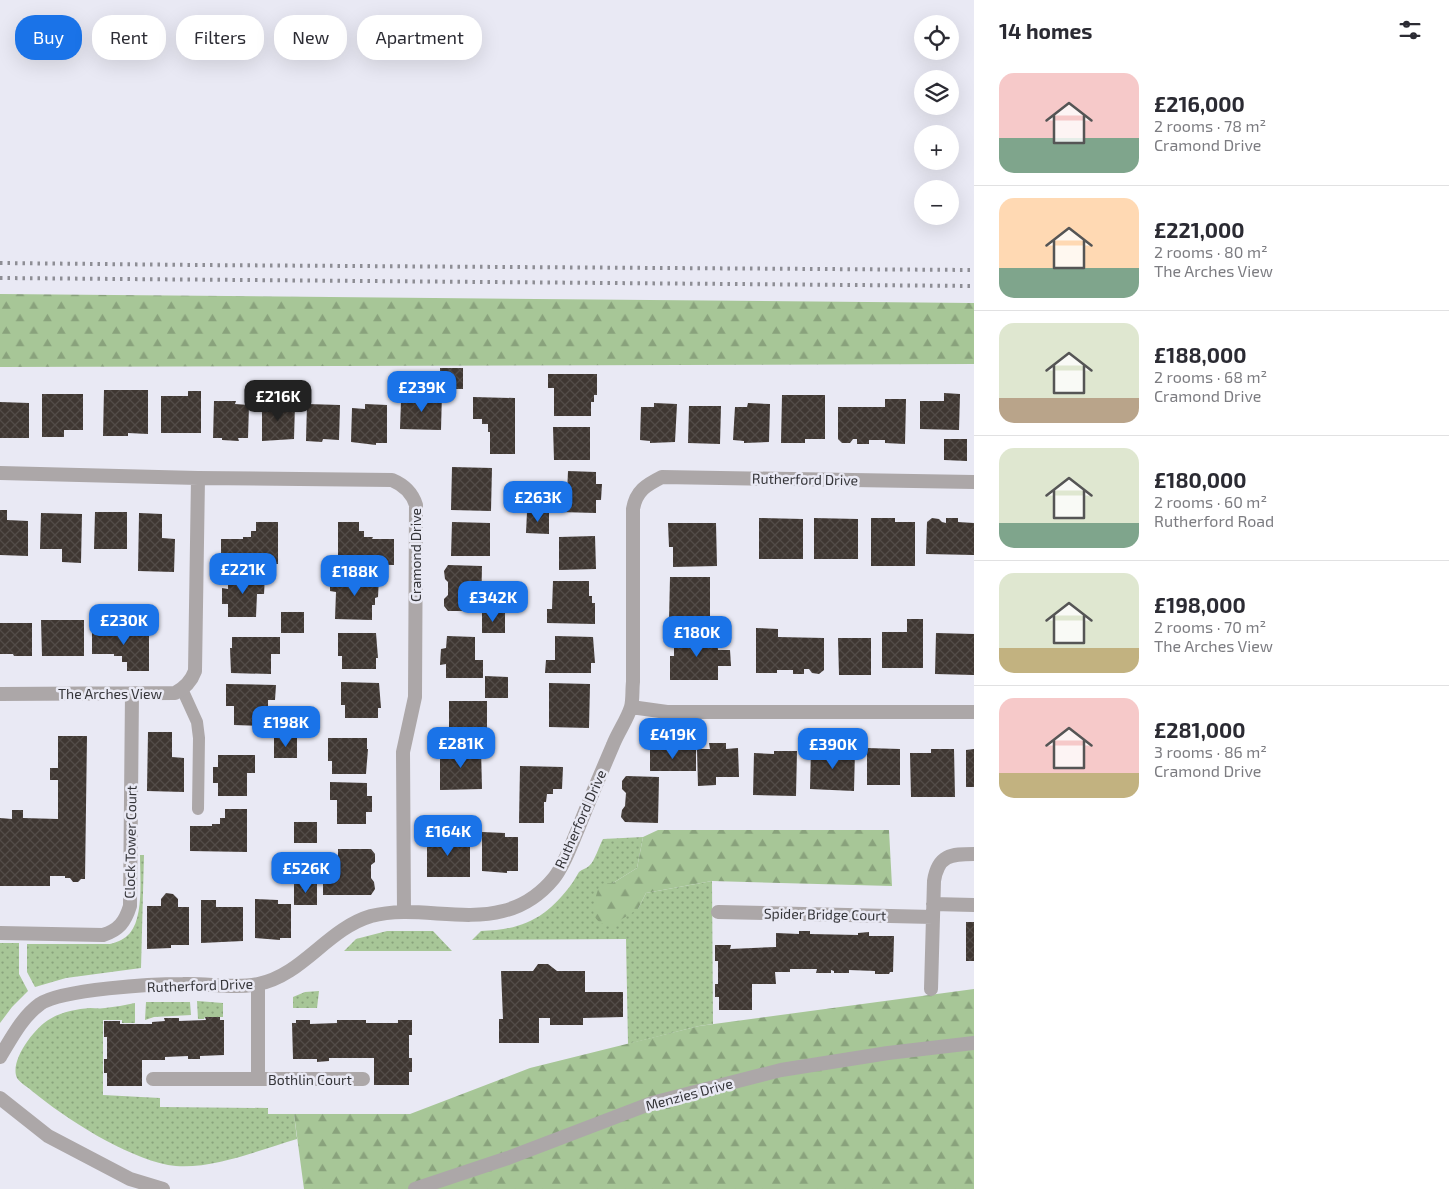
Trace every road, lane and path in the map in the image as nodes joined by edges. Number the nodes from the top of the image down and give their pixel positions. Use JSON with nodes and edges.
{"nodes":[{"id":1,"x":0,"y":473,"type":"edge"},
{"id":2,"x":198,"y":478,"type":"junction"},
{"id":3,"x":974,"y":482,"type":"edge"},
{"id":4,"x":182,"y":690,"type":"junction"},
{"id":5,"x":132,"y":693,"type":"junction"},
{"id":6,"x":0,"y":694,"type":"edge"},
{"id":7,"x":631,"y":707,"type":"junction"},
{"id":8,"x":974,"y":712,"type":"edge"},
{"id":9,"x":198,"y":809,"type":"dead end"},
{"id":10,"x":974,"y":854,"type":"edge"},
{"id":11,"x":974,"y":905,"type":"edge"},
{"id":12,"x":933,"y":911,"type":"junction"},
{"id":13,"x":404,"y":912,"type":"junction"},
{"id":14,"x":718,"y":912,"type":"dead end"},
{"id":15,"x":0,"y":934,"type":"edge"},
{"id":16,"x":258,"y":984,"type":"junction"},
{"id":17,"x":931,"y":989,"type":"dead end"},
{"id":18,"x":974,"y":1043,"type":"edge"},
{"id":19,"x":0,"y":1057,"type":"edge"},
{"id":20,"x":258,"y":1078,"type":"junction"},
{"id":21,"x":153,"y":1079,"type":"dead end"},
{"id":22,"x":362,"y":1079,"type":"dead end"},
{"id":23,"x":0,"y":1098,"type":"edge"},
{"id":24,"x":163,"y":1189,"type":"edge"},
{"id":25,"x":415,"y":1189,"type":"edge"}],
"edges":[{"from":1,"to":2,"type":"street","name":"Cramond Drive"},
{"from":2,"to":4,"type":"street","name":"The Arches View"},
{"from":2,"to":13,"type":"street","name":"Cramond Drive"},
{"from":3,"to":7,"type":"street","name":"Rutherford Drive"},
{"from":4,"to":5,"type":"street","name":"The Arches View"},
{"from":4,"to":9,"type":"lane"},
{"from":5,"to":6,"type":"street","name":"The Arches View"},
{"from":5,"to":15,"type":"street","name":"Clock Tower Court"},
{"from":7,"to":8,"type":"street"},
{"from":7,"to":13,"type":"street","name":"Rutherford Drive"},
{"from":10,"to":12,"type":"street"},
{"from":11,"to":12,"type":"street","name":"Spider Bridge Court"},
{"from":12,"to":14,"type":"street","name":"Spider Bridge Court"},
{"from":12,"to":17,"type":"street"},
{"from":13,"to":16,"type":"street","name":"Rutherford Drive"},
{"from":16,"to":19,"type":"street","name":"Rutherford Drive"},
{"from":16,"to":20,"type":"street","name":"Bothlin Court"},
{"from":18,"to":25,"type":"street","name":"Menzies Drive"},
{"from":20,"to":21,"type":"street","name":"Bothlin Court"},
{"from":20,"to":22,"type":"street","name":"Bothlin Court"},
{"from":23,"to":24,"type":"street"}]}
